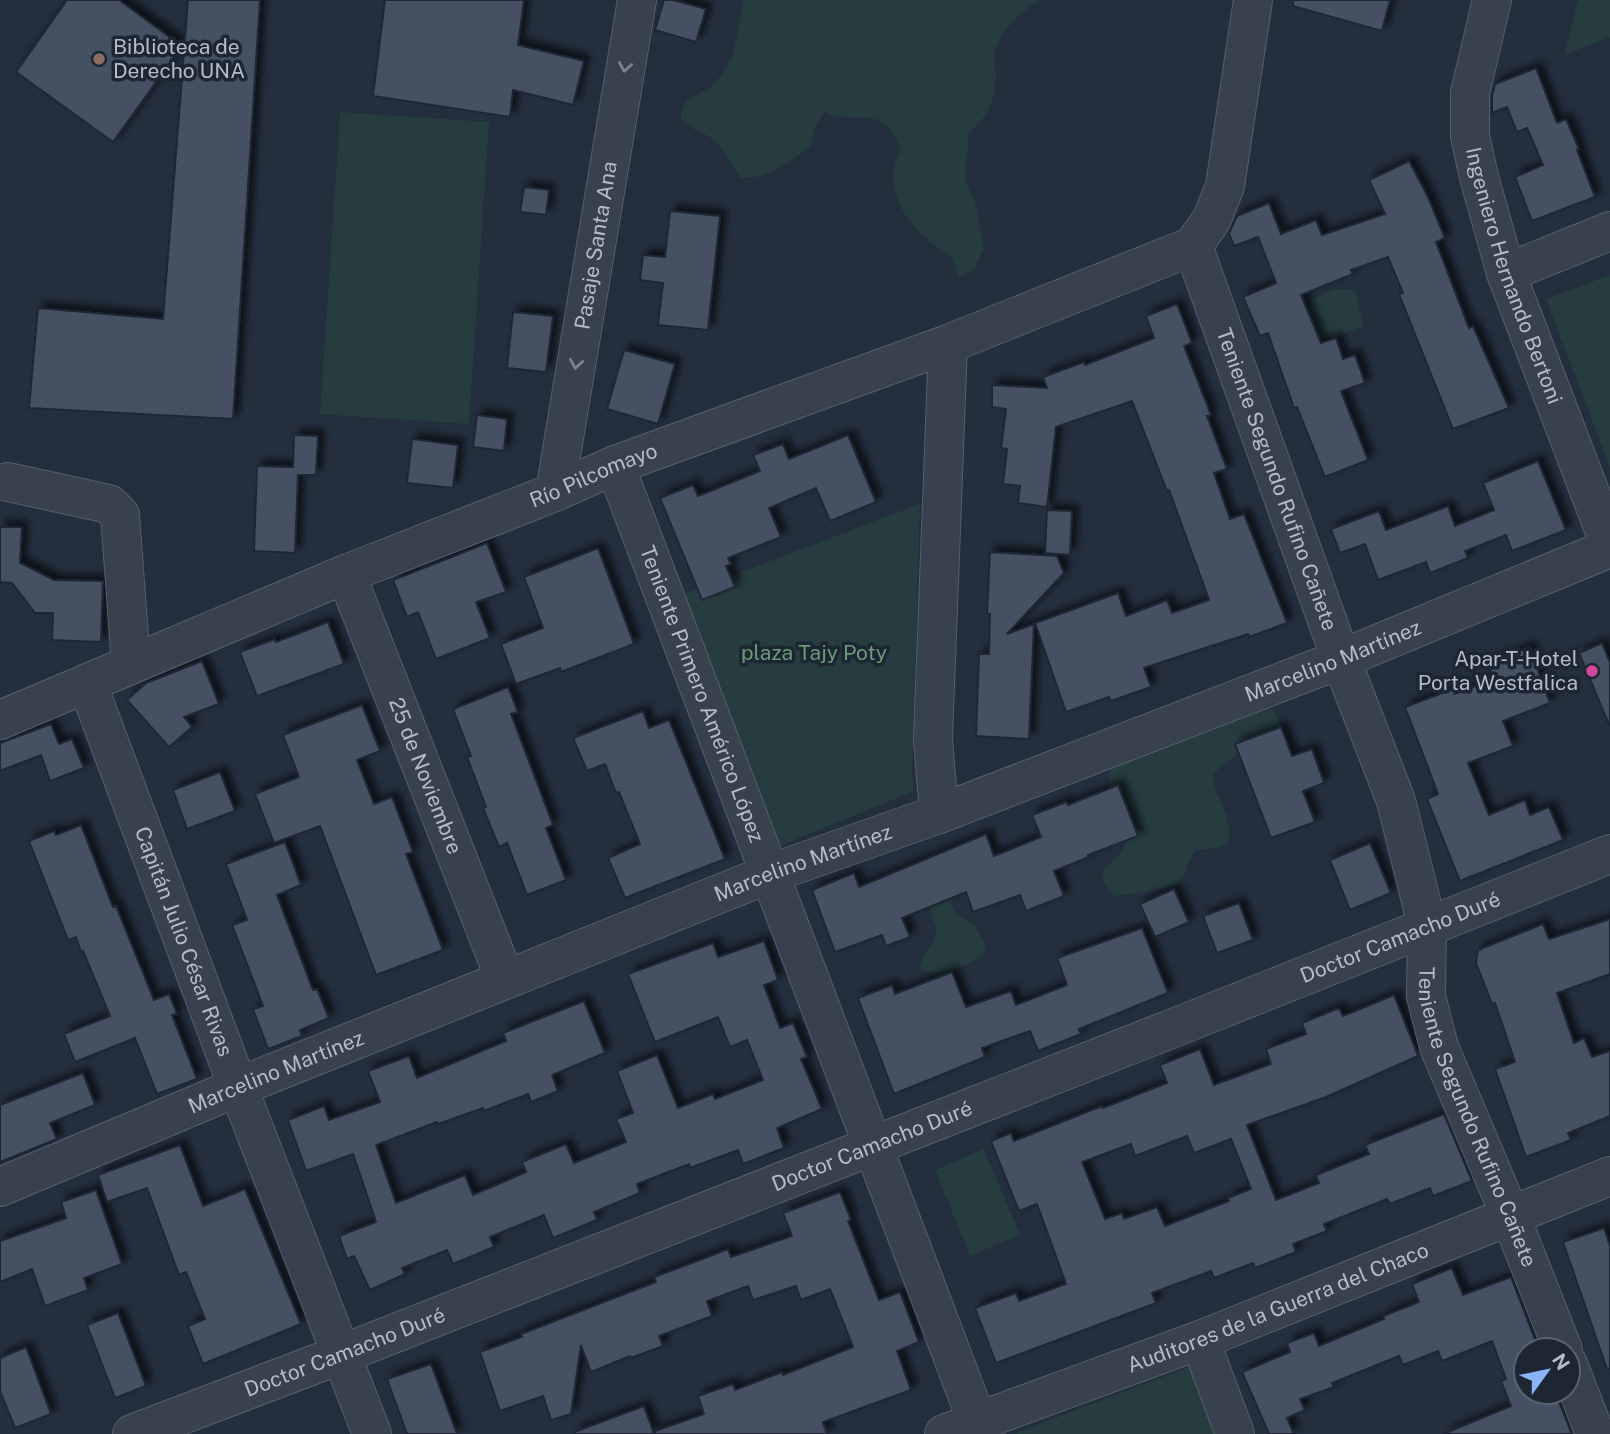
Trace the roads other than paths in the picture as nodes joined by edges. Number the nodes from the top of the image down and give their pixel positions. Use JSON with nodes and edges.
{"nodes":[{"id":1,"x":637,"y":0,"type":"edge"},
{"id":2,"x":1253,"y":0,"type":"edge"},
{"id":3,"x":1492,"y":0,"type":"edge"},
{"id":4,"x":1610,"y":231,"type":"edge"},
{"id":5,"x":1194,"y":246,"type":"junction"},
{"id":6,"x":1506,"y":272,"type":"junction"},
{"id":7,"x":948,"y":344,"type":"junction"},
{"id":8,"x":614,"y":465,"type":"junction"},
{"id":9,"x":8,"y":482,"type":"dead end"},
{"id":10,"x":555,"y":492,"type":"junction"},
{"id":11,"x":1610,"y":546,"type":"edge"},
{"id":12,"x":346,"y":574,"type":"junction"},
{"id":13,"x":1341,"y":659,"type":"junction"},
{"id":14,"x":131,"y":664,"type":"junction"},
{"id":15,"x":87,"y":683,"type":"junction"},
{"id":16,"x":0,"y":720,"type":"edge"},
{"id":17,"x":939,"y":814,"type":"junction"},
{"id":18,"x":1610,"y":854,"type":"edge"},
{"id":19,"x":769,"y":874,"type":"junction"},
{"id":20,"x":1427,"y":925,"type":"junction"},
{"id":21,"x":505,"y":979,"type":"junction"},
{"id":22,"x":238,"y":1087,"type":"junction"},
{"id":23,"x":874,"y":1144,"type":"junction"},
{"id":24,"x":1610,"y":1176,"type":"edge"},
{"id":25,"x":0,"y":1187,"type":"edge"},
{"id":26,"x":1510,"y":1215,"type":"junction"},
{"id":27,"x":1558,"y":1336,"type":"edge"},
{"id":28,"x":1200,"y":1340,"type":"junction"},
{"id":29,"x":342,"y":1354,"type":"junction"},
{"id":30,"x":1582,"y":1400,"type":"edge"},
{"id":31,"x":968,"y":1430,"type":"edge"},
{"id":32,"x":132,"y":1434,"type":"edge"},
{"id":33,"x":372,"y":1434,"type":"edge"},
{"id":34,"x":1235,"y":1434,"type":"edge"},
{"id":35,"x":1595,"y":1434,"type":"edge"}],
"edges":[{"from":1,"to":10,"type":"street","name":"Pasaje Santa Ana","one_way":true},
{"from":2,"to":5,"type":"street"},
{"from":3,"to":6,"type":"street","name":"Ingeniero Hernando Bertoni"},
{"from":4,"to":6,"type":"street"},
{"from":5,"to":7,"type":"street","name":"Río Pilcomayo"},
{"from":5,"to":13,"type":"street","name":"Teniente Segundo Rufino Cañete"},
{"from":6,"to":11,"type":"street","name":"Ingeniero Hernando Bertoni"},
{"from":7,"to":8,"type":"street","name":"Río Pilcomayo"},
{"from":7,"to":17,"type":"street"},
{"from":8,"to":10,"type":"street","name":"Río Pilcomayo"},
{"from":8,"to":19,"type":"street","name":"Teniente Primero Américo López"},
{"from":9,"to":14,"type":"street"},
{"from":10,"to":12,"type":"street","name":"Río Pilcomayo"},
{"from":11,"to":13,"type":"street","name":"Marcelino Martínez"},
{"from":12,"to":14,"type":"street","name":"Río Pilcomayo"},
{"from":12,"to":21,"type":"street","name":"25 de Noviembre"},
{"from":13,"to":17,"type":"street","name":"Marcelino Martínez"},
{"from":13,"to":20,"type":"street","name":"Teniente Segundo Rufino Cañete"},
{"from":14,"to":15,"type":"street","name":"Río Pilcomayo"},
{"from":15,"to":16,"type":"street","name":"Río Pilcomayo"},
{"from":15,"to":22,"type":"street","name":"Capitán Julio César Rivas"},
{"from":17,"to":19,"type":"street","name":"Marcelino Martínez"},
{"from":18,"to":20,"type":"street","name":"Doctor Camacho Duré"},
{"from":19,"to":21,"type":"street","name":"Marcelino Martínez"},
{"from":19,"to":23,"type":"street","name":"Teniente Primero Américo López"},
{"from":20,"to":23,"type":"street","name":"Doctor Camacho Duré"},
{"from":20,"to":26,"type":"street","name":"Teniente Segundo Rufino Cañete"},
{"from":21,"to":22,"type":"street","name":"Marcelino Martínez"},
{"from":22,"to":25,"type":"street","name":"Marcelino Martínez"},
{"from":22,"to":29,"type":"street","name":"Capitán Julio César Rivas"},
{"from":23,"to":29,"type":"street","name":"Doctor Camacho Duré"},
{"from":23,"to":31,"type":"street","name":"Teniente Primero Américo López"},
{"from":24,"to":26,"type":"street","name":"Auditores de la Guerra del Chaco"},
{"from":26,"to":27,"type":"street","name":"Teniente Segundo Rufino Cañete"},
{"from":26,"to":28,"type":"street","name":"Auditores de la Guerra del Chaco"},
{"from":28,"to":31,"type":"street","name":"Auditores de la Guerra del Chaco"},
{"from":28,"to":34,"type":"street"},
{"from":29,"to":32,"type":"street","name":"Doctor Camacho Duré"},
{"from":29,"to":33,"type":"street","name":"Capitán Julio César Rivas"},
{"from":30,"to":35,"type":"street"}]}
